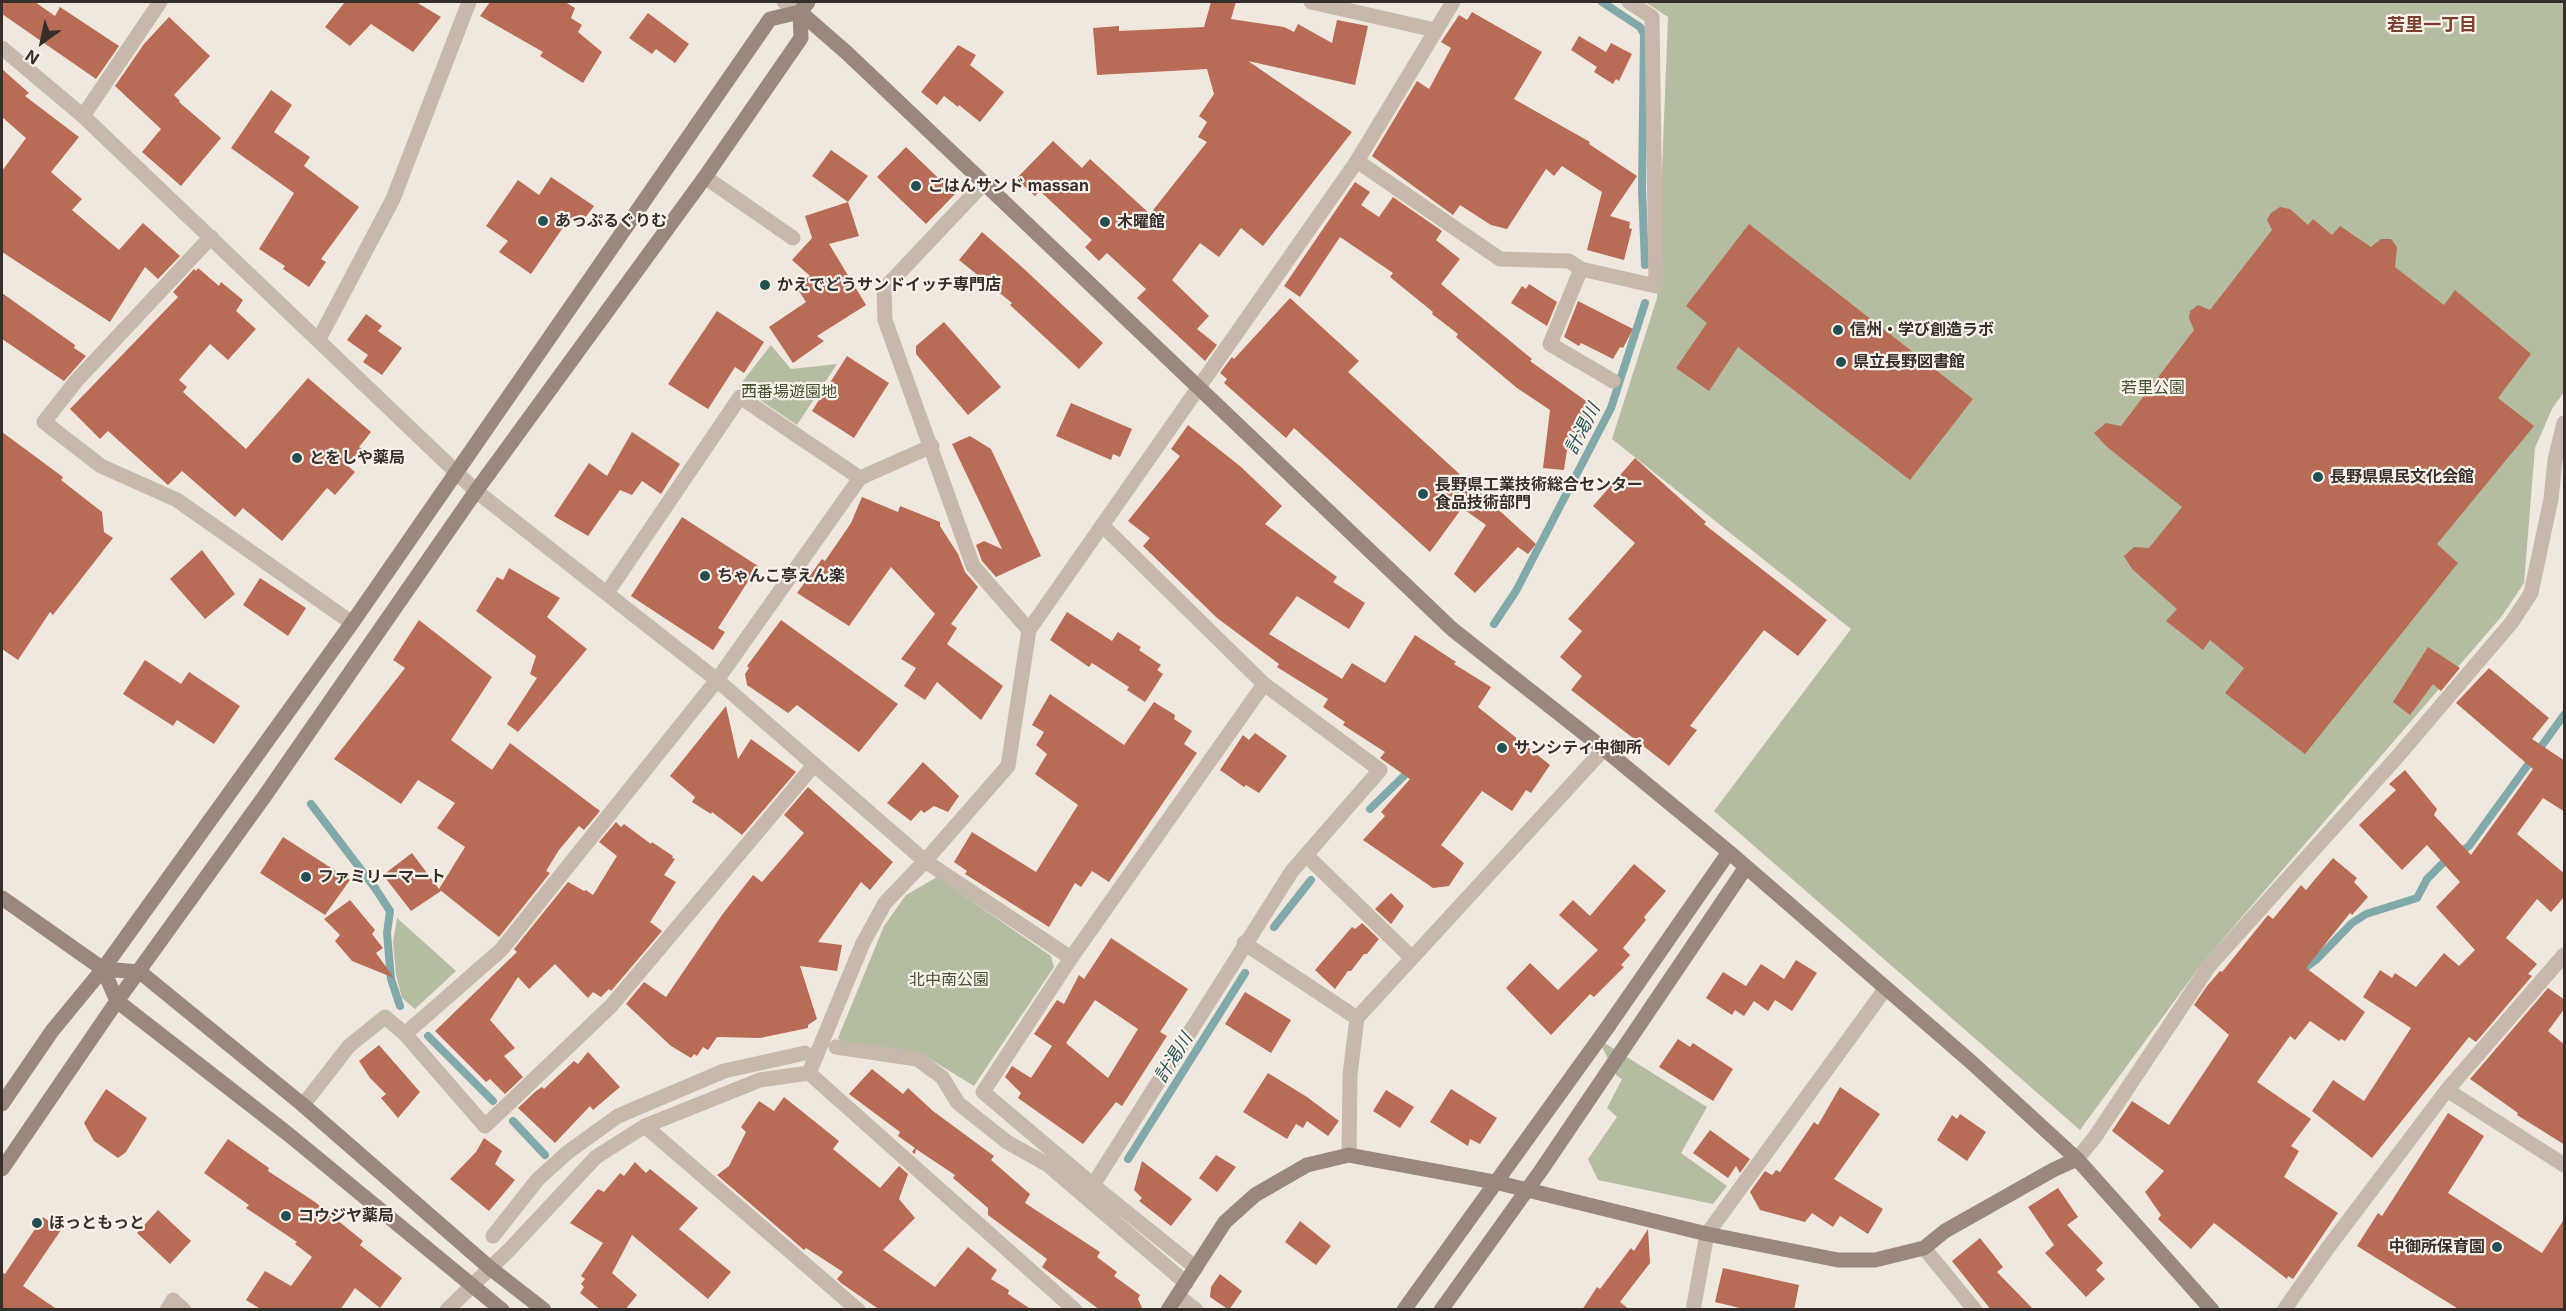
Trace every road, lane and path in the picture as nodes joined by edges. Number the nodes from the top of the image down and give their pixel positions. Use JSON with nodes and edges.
{"nodes":[{"id":1,"x":160,"y":2,"type":"edge"},
{"id":2,"x":469,"y":2,"type":"edge"},
{"id":3,"x":784,"y":2,"type":"edge"},
{"id":4,"x":1311,"y":2,"type":"edge"},
{"id":5,"x":1453,"y":2,"type":"edge"},
{"id":6,"x":1629,"y":2,"type":"edge"},
{"id":7,"x":804,"y":7,"type":"edge"},
{"id":8,"x":1436,"y":30,"type":"junction"},
{"id":9,"x":2,"y":48,"type":"edge"},
{"id":10,"x":83,"y":116,"type":"junction"},
{"id":11,"x":1357,"y":161,"type":"junction"},
{"id":12,"x":705,"y":177,"type":"junction"},
{"id":13,"x":984,"y":183,"type":"junction"},
{"id":14,"x":211,"y":237,"type":"junction"},
{"id":15,"x":793,"y":238,"type":"dead end"},
{"id":16,"x":1581,"y":269,"type":"junction"},
{"id":17,"x":319,"y":339,"type":"junction"},
{"id":18,"x":1613,"y":381,"type":"dead end"},
{"id":19,"x":1198,"y":388,"type":"junction"},
{"id":20,"x":2565,"y":423,"type":"edge"},
{"id":21,"x":932,"y":446,"type":"junction"},
{"id":22,"x":456,"y":474,"type":"junction"},
{"id":23,"x":860,"y":478,"type":"junction"},
{"id":24,"x":476,"y":491,"type":"junction"},
{"id":25,"x":1102,"y":525,"type":"junction"},
{"id":26,"x":607,"y":593,"type":"junction"},
{"id":27,"x":352,"y":623,"type":"junction"},
{"id":28,"x":1029,"y":630,"type":"junction"},
{"id":29,"x":717,"y":680,"type":"junction"},
{"id":30,"x":1264,"y":684,"type":"junction"},
{"id":31,"x":1604,"y":749,"type":"junction"},
{"id":32,"x":814,"y":765,"type":"junction"},
{"id":33,"x":1729,"y":852,"type":"junction"},
{"id":34,"x":1306,"y":855,"type":"junction"},
{"id":35,"x":925,"y":861,"type":"junction"},
{"id":36,"x":1746,"y":867,"type":"junction"},
{"id":37,"x":2,"y":898,"type":"edge"},
{"id":38,"x":1244,"y":944,"type":"junction"},
{"id":39,"x":2565,"y":955,"type":"edge"},
{"id":40,"x":1071,"y":958,"type":"junction"},
{"id":41,"x":1412,"y":958,"type":"junction"},
{"id":42,"x":103,"y":969,"type":"junction"},
{"id":43,"x":140,"y":972,"type":"junction"},
{"id":44,"x":1886,"y":988,"type":"junction"},
{"id":45,"x":117,"y":1001,"type":"junction"},
{"id":46,"x":1357,"y":1018,"type":"junction"},
{"id":47,"x":405,"y":1034,"type":"junction"},
{"id":48,"x":836,"y":1047,"type":"dead end"},
{"id":49,"x":805,"y":1053,"type":"dead end"},
{"id":50,"x":809,"y":1073,"type":"junction"},
{"id":51,"x":2447,"y":1090,"type":"junction"},
{"id":52,"x":2,"y":1104,"type":"edge"},
{"id":53,"x":303,"y":1105,"type":"junction"},
{"id":54,"x":645,"y":1126,"type":"junction"},
{"id":55,"x":1349,"y":1155,"type":"junction"},
{"id":56,"x":2077,"y":1160,"type":"junction"},
{"id":57,"x":2565,"y":1165,"type":"edge"},
{"id":58,"x":2,"y":1168,"type":"edge"},
{"id":59,"x":1495,"y":1182,"type":"junction"},
{"id":60,"x":1093,"y":1185,"type":"junction"},
{"id":61,"x":1527,"y":1190,"type":"junction"},
{"id":62,"x":1707,"y":1234,"type":"junction"},
{"id":63,"x":493,"y":1236,"type":"dead end"},
{"id":64,"x":1924,"y":1248,"type":"junction"},
{"id":65,"x":490,"y":1268,"type":"junction"},
{"id":66,"x":1196,"y":1268,"type":"junction"},
{"id":67,"x":472,"y":1286,"type":"junction"},
{"id":68,"x":1182,"y":1289,"type":"junction"},
{"id":69,"x":167,"y":1310,"type":"edge"},
{"id":70,"x":184,"y":1310,"type":"edge"},
{"id":71,"x":447,"y":1310,"type":"edge"},
{"id":72,"x":502,"y":1310,"type":"edge"},
{"id":73,"x":544,"y":1310,"type":"edge"},
{"id":74,"x":858,"y":1310,"type":"edge"},
{"id":75,"x":1075,"y":1310,"type":"edge"},
{"id":76,"x":1168,"y":1310,"type":"edge"},
{"id":77,"x":1196,"y":1310,"type":"edge"},
{"id":78,"x":1404,"y":1310,"type":"edge"},
{"id":79,"x":1441,"y":1310,"type":"edge"},
{"id":80,"x":1693,"y":1310,"type":"edge"},
{"id":81,"x":1975,"y":1310,"type":"edge"},
{"id":82,"x":2212,"y":1310,"type":"edge"},
{"id":83,"x":2284,"y":1310,"type":"edge"}],
"edges":[{"from":1,"to":10,"type":"street"},
{"from":2,"to":17,"type":"street"},
{"from":3,"to":7,"type":"street"},
{"from":4,"to":8,"type":"street"},
{"from":5,"to":8,"type":"street"},
{"from":6,"to":16,"type":"street"},
{"from":7,"to":12,"type":"street"},
{"from":7,"to":13,"type":"street"},
{"from":7,"to":22,"type":"street"},
{"from":8,"to":11,"type":"street"},
{"from":9,"to":10,"type":"street"},
{"from":10,"to":14,"type":"street"},
{"from":11,"to":16,"type":"street"},
{"from":11,"to":19,"type":"street"},
{"from":12,"to":15,"type":"street"},
{"from":12,"to":24,"type":"street"},
{"from":13,"to":19,"type":"street"},
{"from":13,"to":21,"type":"street"},
{"from":14,"to":17,"type":"street"},
{"from":14,"to":27,"type":"street"},
{"from":16,"to":18,"type":"street"},
{"from":17,"to":22,"type":"street"},
{"from":19,"to":25,"type":"street"},
{"from":19,"to":31,"type":"street"},
{"from":20,"to":56,"type":"street"},
{"from":21,"to":23,"type":"street"},
{"from":21,"to":28,"type":"street"},
{"from":22,"to":24,"type":"street"},
{"from":22,"to":27,"type":"street"},
{"from":23,"to":26,"type":"street"},
{"from":23,"to":29,"type":"street"},
{"from":24,"to":26,"type":"street"},
{"from":24,"to":43,"type":"street"},
{"from":25,"to":28,"type":"street"},
{"from":25,"to":30,"type":"street"},
{"from":26,"to":29,"type":"street"},
{"from":27,"to":42,"type":"street"},
{"from":28,"to":35,"type":"street"},
{"from":29,"to":32,"type":"street"},
{"from":29,"to":47,"type":"street"},
{"from":30,"to":34,"type":"street"},
{"from":30,"to":40,"type":"street"},
{"from":31,"to":33,"type":"street"},
{"from":31,"to":41,"type":"street"},
{"from":32,"to":35,"type":"street"},
{"from":32,"to":47,"type":"street"},
{"from":33,"to":36,"type":"street"},
{"from":33,"to":59,"type":"street"},
{"from":34,"to":38,"type":"street"},
{"from":34,"to":41,"type":"street"},
{"from":35,"to":40,"type":"street"},
{"from":35,"to":50,"type":"street"},
{"from":36,"to":44,"type":"street"},
{"from":36,"to":61,"type":"street"},
{"from":37,"to":42,"type":"street"},
{"from":38,"to":46,"type":"street"},
{"from":38,"to":60,"type":"street"},
{"from":39,"to":51,"type":"street"},
{"from":40,"to":60,"type":"street"},
{"from":41,"to":46,"type":"street"},
{"from":42,"to":43,"type":"street"},
{"from":42,"to":45,"type":"street"},
{"from":42,"to":52,"type":"street"},
{"from":43,"to":45,"type":"street"},
{"from":43,"to":53,"type":"street"},
{"from":44,"to":56,"type":"street"},
{"from":44,"to":62,"type":"street"},
{"from":45,"to":58,"type":"street"},
{"from":45,"to":67,"type":"street"},
{"from":46,"to":55,"type":"street"},
{"from":47,"to":53,"type":"street"},
{"from":48,"to":68,"type":"street"},
{"from":49,"to":63,"type":"street"},
{"from":50,"to":54,"type":"street"},
{"from":50,"to":75,"type":"street"},
{"from":51,"to":57,"type":"street"},
{"from":51,"to":83,"type":"street"},
{"from":53,"to":65,"type":"street"},
{"from":54,"to":65,"type":"street"},
{"from":54,"to":74,"type":"street"},
{"from":55,"to":59,"type":"street"},
{"from":55,"to":66,"type":"street"},
{"from":56,"to":64,"type":"street"},
{"from":56,"to":82,"type":"street"},
{"from":59,"to":61,"type":"street"},
{"from":59,"to":78,"type":"street"},
{"from":60,"to":66,"type":"street"},
{"from":61,"to":62,"type":"street"},
{"from":61,"to":79,"type":"street"},
{"from":62,"to":64,"type":"street"},
{"from":62,"to":80,"type":"street"},
{"from":64,"to":81,"type":"street"},
{"from":65,"to":67,"type":"street"},
{"from":65,"to":73,"type":"street"},
{"from":66,"to":68,"type":"street"},
{"from":67,"to":71,"type":"street"},
{"from":67,"to":72,"type":"street"},
{"from":68,"to":76,"type":"street"},
{"from":68,"to":77,"type":"street"},
{"from":69,"to":70,"type":"street"}]}
